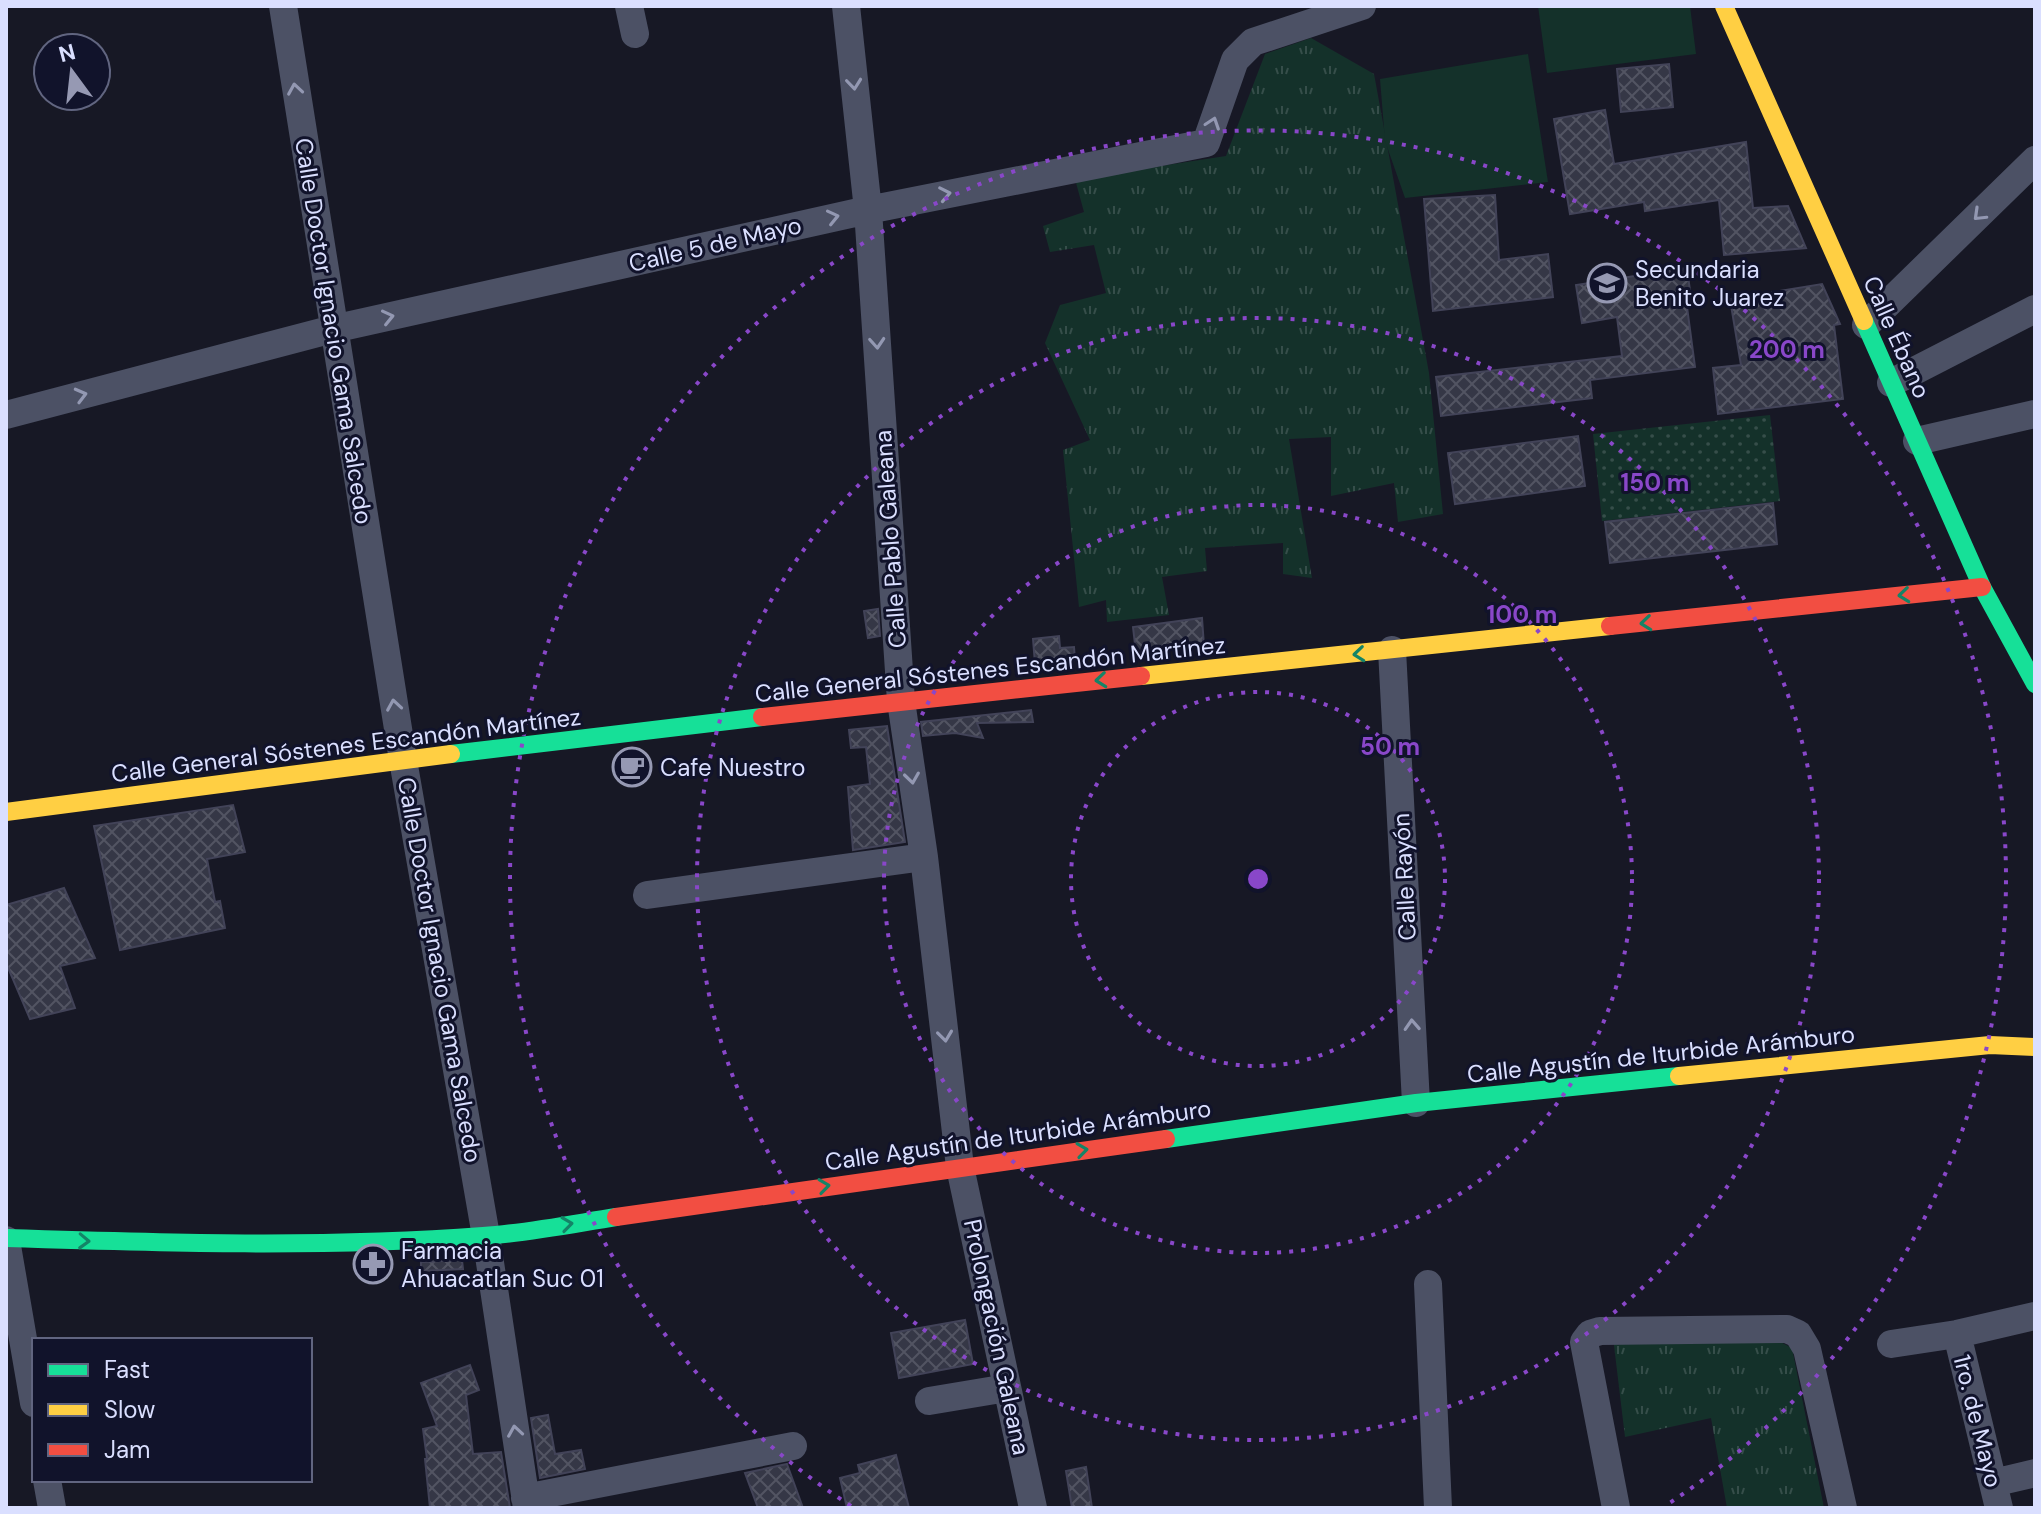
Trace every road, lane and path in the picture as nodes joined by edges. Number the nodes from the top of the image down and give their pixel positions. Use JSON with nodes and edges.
{"nodes":[{"id":1,"x":283,"y":6,"type":"edge"},
{"id":2,"x":629,"y":6,"type":"edge"},
{"id":3,"x":846,"y":6,"type":"edge"},
{"id":4,"x":1362,"y":6,"type":"edge"},
{"id":5,"x":1724,"y":6,"type":"edge"},
{"id":6,"x":635,"y":34,"type":"dead end"},
{"id":7,"x":2035,"y":160,"type":"edge"},
{"id":8,"x":868,"y":210,"type":"junction"},
{"id":9,"x":2035,"y":309,"type":"edge"},
{"id":10,"x":1866,"y":325,"type":"junction"},
{"id":11,"x":333,"y":329,"type":"junction"},
{"id":12,"x":1891,"y":383,"type":"junction"},
{"id":13,"x":2035,"y":414,"type":"edge"},
{"id":14,"x":6,"y":415,"type":"edge"},
{"id":15,"x":1917,"y":441,"type":"junction"},
{"id":16,"x":1982,"y":587,"type":"junction"},
{"id":17,"x":1392,"y":650,"type":"junction"},
{"id":18,"x":2035,"y":684,"type":"edge"},
{"id":19,"x":901,"y":701,"type":"junction"},
{"id":20,"x":403,"y":760,"type":"junction"},
{"id":21,"x":6,"y":812,"type":"edge"},
{"id":22,"x":924,"y":857,"type":"junction"},
{"id":23,"x":647,"y":895,"type":"dead end"},
{"id":24,"x":2035,"y":1047,"type":"edge"},
{"id":25,"x":1416,"y":1103,"type":"junction"},
{"id":26,"x":960,"y":1167,"type":"junction"},
{"id":27,"x":486,"y":1236,"type":"junction"},
{"id":28,"x":6,"y":1239,"type":"edge"},
{"id":29,"x":1428,"y":1284,"type":"dead end"},
{"id":30,"x":2035,"y":1316,"type":"edge"},
{"id":31,"x":1957,"y":1334,"type":"junction"},
{"id":32,"x":1891,"y":1344,"type":"dead end"},
{"id":33,"x":1007,"y":1388,"type":"junction"},
{"id":34,"x":32,"y":1391,"type":"edge"},
{"id":35,"x":929,"y":1401,"type":"dead end"},
{"id":36,"x":793,"y":1446,"type":"dead end"},
{"id":37,"x":2035,"y":1473,"type":"edge"},
{"id":38,"x":47,"y":1482,"type":"edge"},
{"id":39,"x":1996,"y":1496,"type":"edge"},
{"id":40,"x":526,"y":1503,"type":"edge"},
{"id":41,"x":52,"y":1508,"type":"edge"},
{"id":42,"x":1033,"y":1508,"type":"edge"},
{"id":43,"x":1438,"y":1508,"type":"edge"},
{"id":44,"x":1616,"y":1508,"type":"edge"},
{"id":45,"x":1843,"y":1508,"type":"edge"}],
"edges":[{"from":11,"to":1,"type":"street","name":"Calle Doctor Ignacio Gama Salcedo","one_way":true},
{"from":2,"to":6,"type":"street"},
{"from":3,"to":8,"type":"street","name":"Calle Pablo Galeana","one_way":true},
{"from":8,"to":4,"type":"street","name":"Calle 5 de Mayo","one_way":true},
{"from":5,"to":10,"type":"street","name":"Calle Ébano"},
{"from":7,"to":10,"type":"street","one_way":true},
{"from":11,"to":8,"type":"street","name":"Calle 5 de Mayo","one_way":true},
{"from":8,"to":19,"type":"street","name":"Calle Pablo Galeana","one_way":true},
{"from":9,"to":12,"type":"street"},
{"from":10,"to":12,"type":"street","name":"Calle Ébano"},
{"from":14,"to":11,"type":"street","name":"Calle 5 de Mayo","one_way":true},
{"from":20,"to":11,"type":"street","name":"Calle Doctor Ignacio Gama Salcedo","one_way":true},
{"from":12,"to":15,"type":"street","name":"Calle Ébano"},
{"from":13,"to":15,"type":"street"},
{"from":15,"to":16,"type":"street","name":"Calle Ébano"},
{"from":16,"to":17,"type":"street","name":"Calle General Sóstenes Escandón Martínez","one_way":true},
{"from":16,"to":18,"type":"street","name":"Calle Ébano"},
{"from":17,"to":19,"type":"street","name":"Calle General Sóstenes Escandón Martínez","one_way":true},
{"from":25,"to":17,"type":"street","name":"Calle Rayón","one_way":true},
{"from":19,"to":20,"type":"street","name":"Calle General Sóstenes Escandón Martínez"},
{"from":19,"to":22,"type":"street","name":"Calle Pablo Galeana","one_way":true},
{"from":20,"to":21,"type":"street","name":"Calle General Sóstenes Escandón Martínez"},
{"from":20,"to":27,"type":"street","name":"Calle Doctor Ignacio Gama Salcedo"},
{"from":22,"to":23,"type":"street"},
{"from":22,"to":26,"type":"street","name":"Calle Pablo Galeana","one_way":true},
{"from":24,"to":25,"type":"street","name":"Calle Agustín de Iturbide Arámburo"},
{"from":26,"to":25,"type":"street","name":"Calle Agustín de Iturbide Arámburo","one_way":true},
{"from":27,"to":26,"type":"street","name":"Calle Agustín de Iturbide Arámburo","one_way":true},
{"from":26,"to":33,"type":"street","name":"Prolongación Galeana"},
{"from":28,"to":27,"type":"street","name":"Calle Agustín de Iturbide Arámburo","one_way":true},
{"from":40,"to":27,"type":"street","name":"Calle Doctor Ignacio Gama Salcedo","one_way":true},
{"from":28,"to":34,"type":"street"},
{"from":29,"to":43,"type":"street"},
{"from":30,"to":31,"type":"street"},
{"from":31,"to":32,"type":"street"},
{"from":31,"to":39,"type":"street","name":"1ro. de Mayo"},
{"from":33,"to":35,"type":"street"},
{"from":33,"to":42,"type":"street","name":"Prolongación Galeana"},
{"from":36,"to":40,"type":"street"},
{"from":37,"to":39,"type":"street"},
{"from":38,"to":41,"type":"street"},
{"from":44,"to":45,"type":"street"}]}
